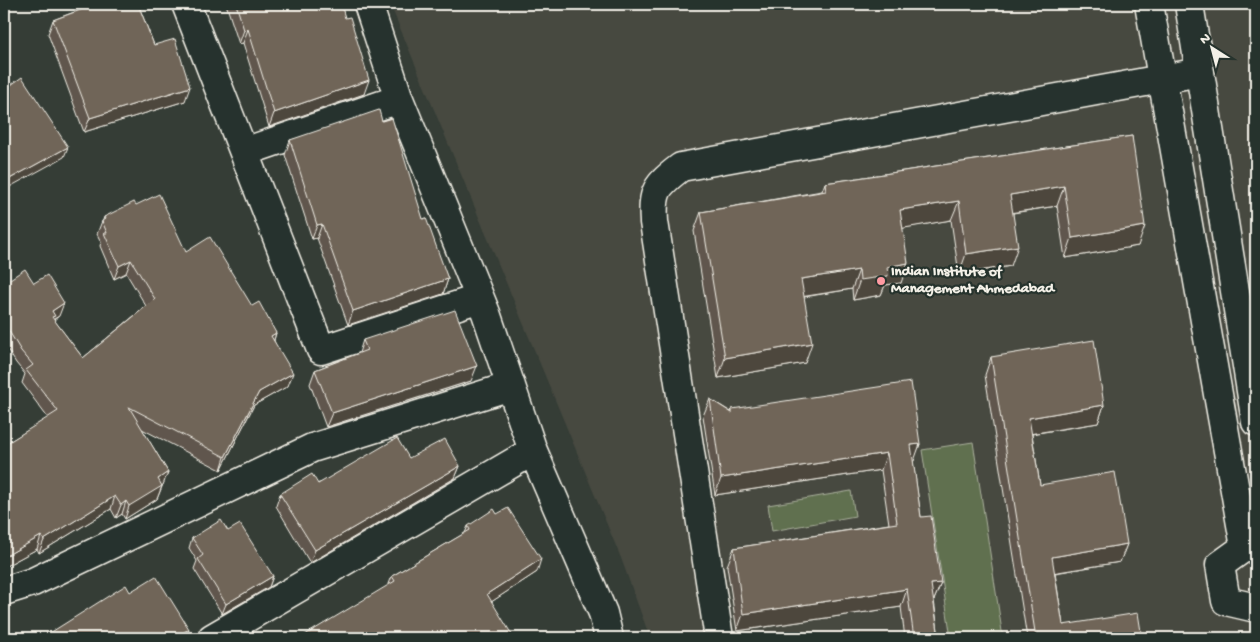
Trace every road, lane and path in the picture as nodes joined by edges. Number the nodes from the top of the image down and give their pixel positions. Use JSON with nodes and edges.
{"nodes":[{"id":1,"x":186,"y":4,"type":"edge"},
{"id":2,"x":368,"y":4,"type":"edge"},
{"id":3,"x":1150,"y":4,"type":"edge"},
{"id":4,"x":1189,"y":4,"type":"edge"},
{"id":5,"x":1200,"y":72,"type":"junction"},
{"id":6,"x":1163,"y":78,"type":"junction"},
{"id":7,"x":399,"y":99,"type":"junction"},
{"id":8,"x":244,"y":152,"type":"junction"},
{"id":9,"x":480,"y":298,"type":"junction"},
{"id":10,"x":511,"y":386,"type":"junction"},
{"id":11,"x":1256,"y":422,"type":"edge"},
{"id":12,"x":533,"y":451,"type":"junction"},
{"id":13,"x":1251,"y":546,"type":"edge"},
{"id":14,"x":4,"y":591,"type":"edge"},
{"id":15,"x":1256,"y":608,"type":"edge"},
{"id":16,"x":212,"y":638,"type":"edge"},
{"id":17,"x":610,"y":638,"type":"edge"},
{"id":18,"x":719,"y":638,"type":"edge"}],
"edges":[{"from":1,"to":8,"type":"street"},
{"from":2,"to":7,"type":"street"},
{"from":3,"to":6,"type":"street"},
{"from":4,"to":5,"type":"street"},
{"from":5,"to":6,"type":"street"},
{"from":5,"to":11,"type":"street"},
{"from":6,"to":13,"type":"street"},
{"from":6,"to":18,"type":"street"},
{"from":7,"to":8,"type":"street"},
{"from":7,"to":9,"type":"street"},
{"from":8,"to":9,"type":"street"},
{"from":9,"to":10,"type":"street"},
{"from":10,"to":12,"type":"street"},
{"from":10,"to":14,"type":"street"},
{"from":12,"to":16,"type":"street"},
{"from":12,"to":17,"type":"street"},
{"from":13,"to":15,"type":"street"}]}
